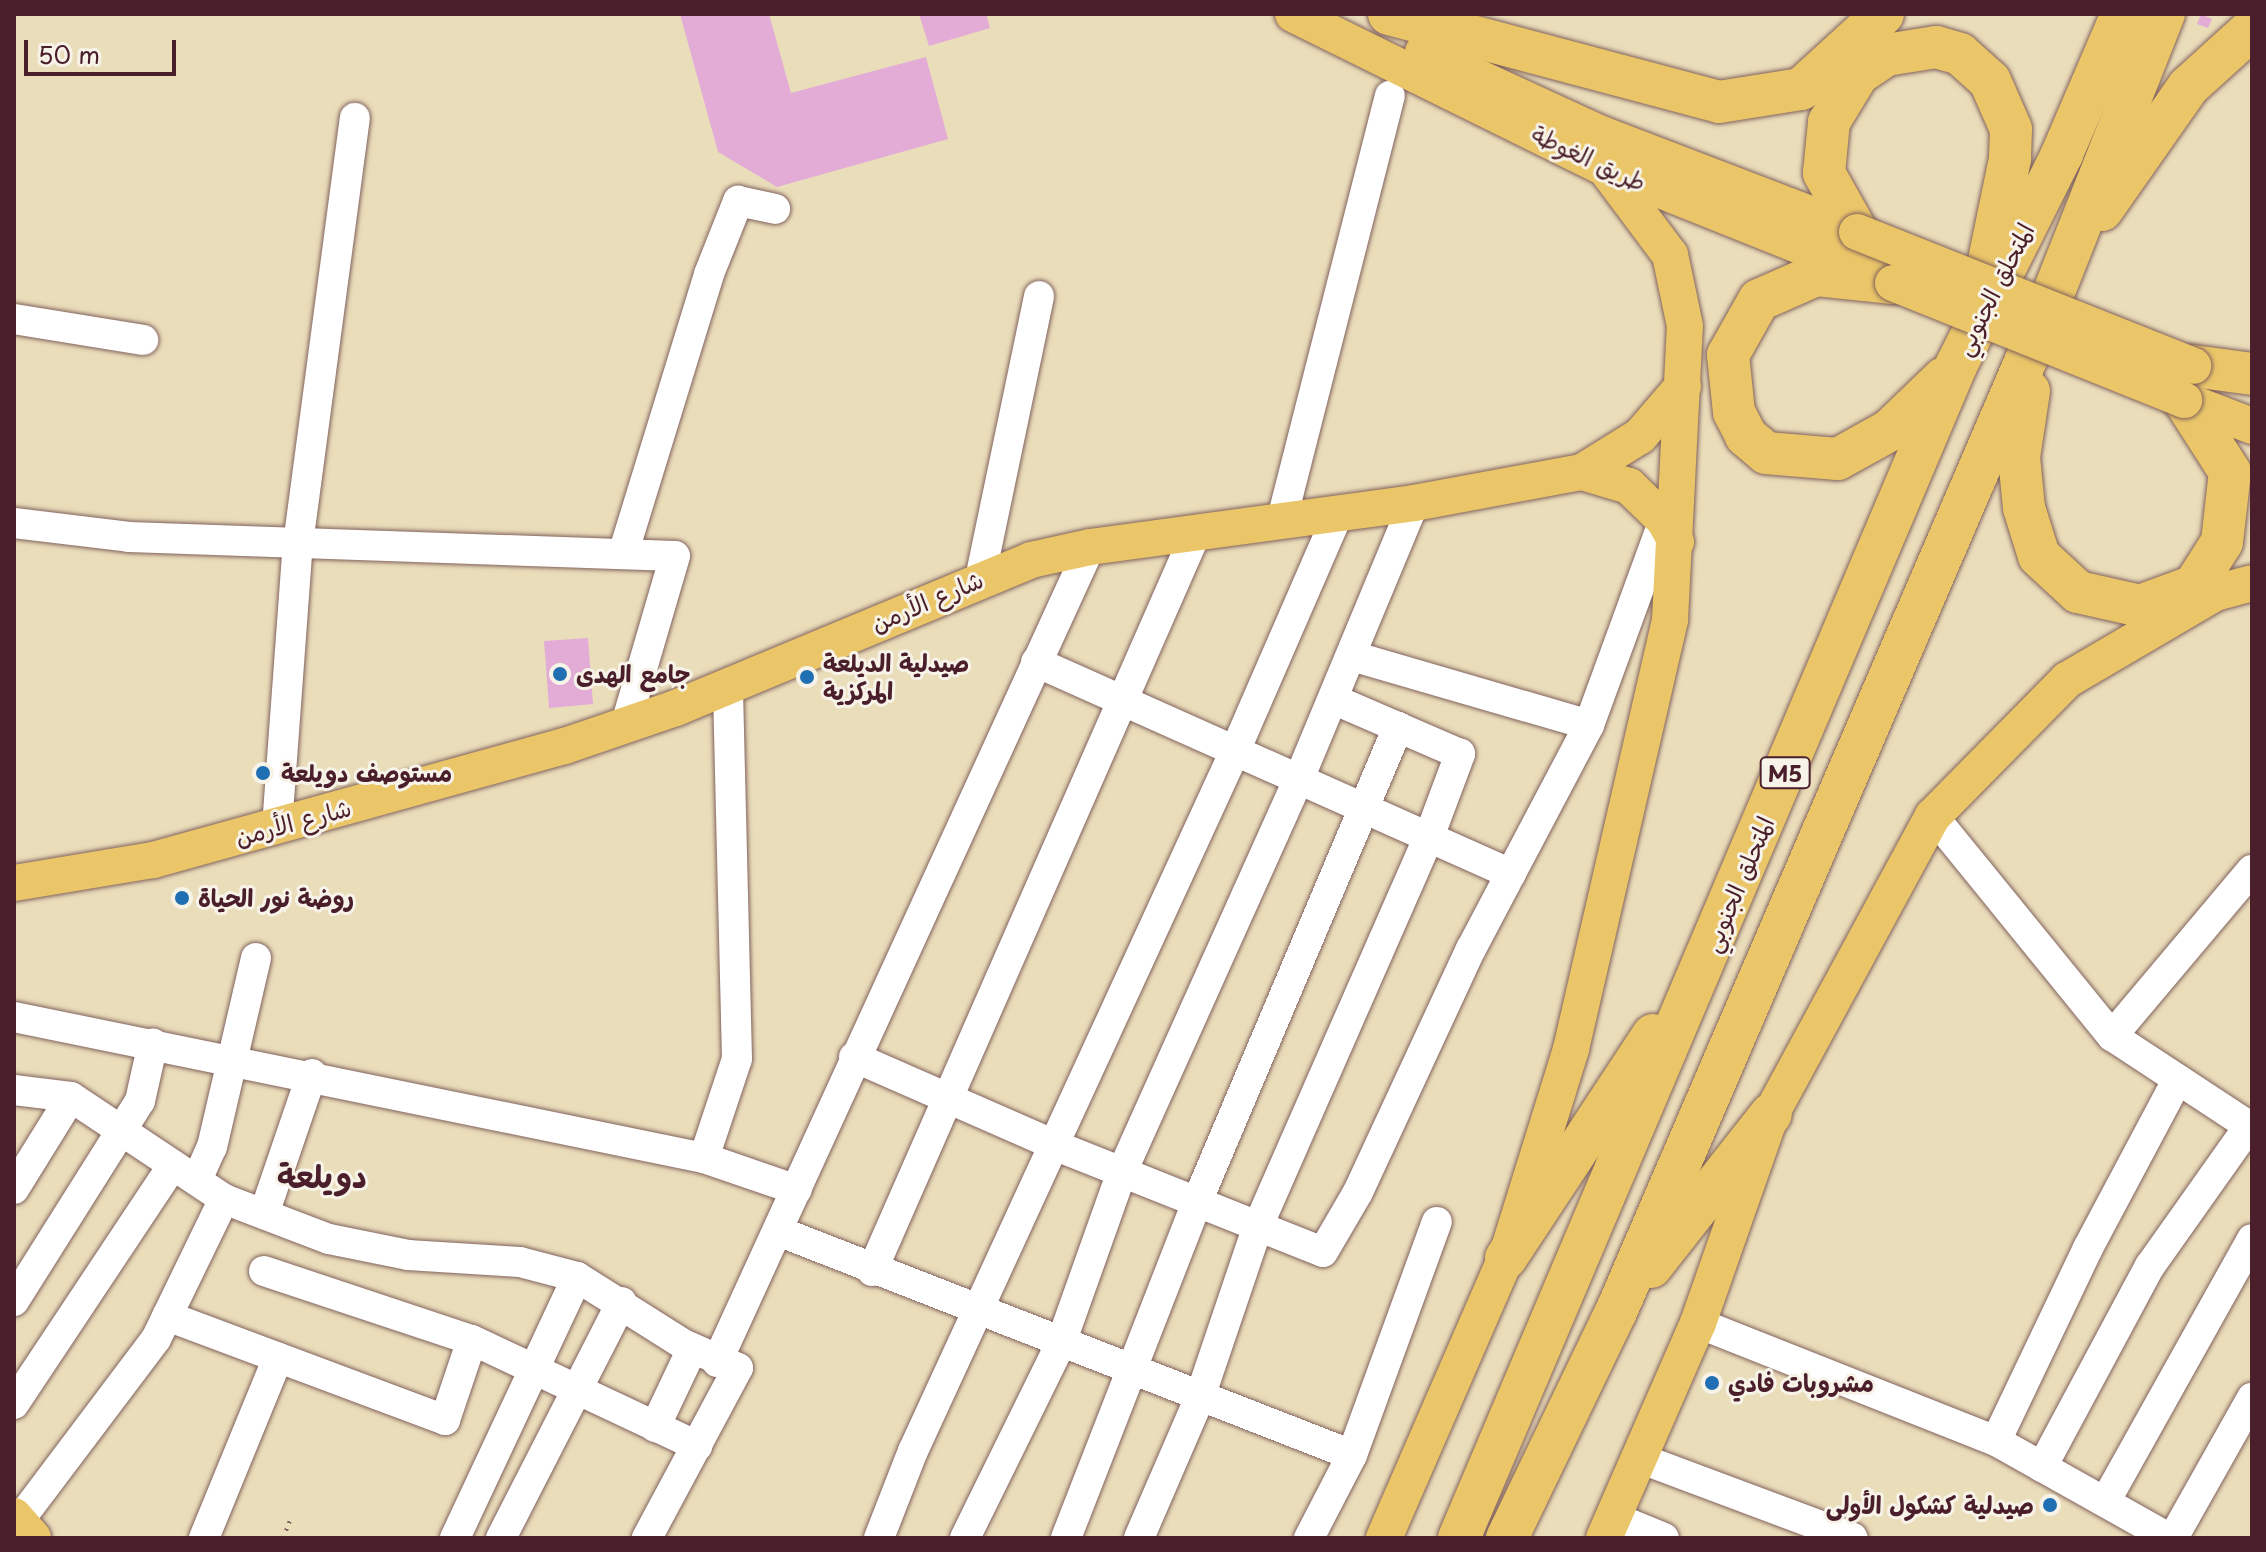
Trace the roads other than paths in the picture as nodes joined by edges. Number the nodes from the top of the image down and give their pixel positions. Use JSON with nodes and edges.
{"nodes":[{"id":1,"x":1293,"y":14,"type":"edge"},
{"id":2,"x":1343,"y":14,"type":"edge"},
{"id":3,"x":1389,"y":14,"type":"edge"},
{"id":4,"x":1883,"y":14,"type":"edge"},
{"id":5,"x":2122,"y":14,"type":"edge"},
{"id":6,"x":2164,"y":14,"type":"edge"},
{"id":7,"x":2252,"y":29,"type":"edge"},
{"id":8,"x":1390,"y":96,"type":"dead end"},
{"id":9,"x":355,"y":118,"type":"dead end"},
{"id":10,"x":1605,"y":168,"type":"junction"},
{"id":11,"x":775,"y":209,"type":"dead end"},
{"id":12,"x":1857,"y":232,"type":"junction"},
{"id":13,"x":2060,"y":270,"type":"junction"},
{"id":14,"x":1893,"y":283,"type":"junction"},
{"id":15,"x":1039,"y":296,"type":"dead end"},
{"id":16,"x":1979,"y":318,"type":"junction"},
{"id":17,"x":14,"y":319,"type":"edge"},
{"id":18,"x":2038,"y":332,"type":"junction"},
{"id":19,"x":143,"y":340,"type":"dead end"},
{"id":20,"x":1956,"y":366,"type":"junction"},
{"id":21,"x":2252,"y":374,"type":"edge"},
{"id":22,"x":2188,"y":383,"type":"junction"},
{"id":23,"x":1683,"y":386,"type":"junction"},
{"id":24,"x":2252,"y":389,"type":"edge"},
{"id":25,"x":2252,"y":426,"type":"edge"},
{"id":26,"x":1582,"y":472,"type":"junction"},
{"id":27,"x":1414,"y":503,"type":"junction"},
{"id":28,"x":1338,"y":514,"type":"junction"},
{"id":29,"x":14,"y":523,"type":"edge"},
{"id":30,"x":1281,"y":523,"type":"junction"},
{"id":31,"x":1670,"y":531,"type":"junction"},
{"id":32,"x":1196,"y":533,"type":"junction"},
{"id":33,"x":298,"y":544,"type":"junction"},
{"id":34,"x":1090,"y":547,"type":"junction"},
{"id":35,"x":623,"y":554,"type":"junction"},
{"id":36,"x":980,"y":579,"type":"junction"},
{"id":37,"x":2252,"y":583,"type":"edge"},
{"id":38,"x":1352,"y":656,"type":"junction"},
{"id":39,"x":1036,"y":662,"type":"junction"},
{"id":40,"x":728,"y":687,"type":"junction"},
{"id":41,"x":1333,"y":699,"type":"junction"},
{"id":42,"x":1126,"y":702,"type":"junction"},
{"id":43,"x":1589,"y":725,"type":"junction"},
{"id":44,"x":625,"y":727,"type":"junction"},
{"id":45,"x":1398,"y":727,"type":"junction"},
{"id":46,"x":1235,"y":751,"type":"junction"},
{"id":47,"x":1299,"y":779,"type":"junction"},
{"id":48,"x":1361,"y":807,"type":"junction"},
{"id":49,"x":1933,"y":816,"type":"junction"},
{"id":50,"x":277,"y":827,"type":"junction"},
{"id":51,"x":1429,"y":837,"type":"junction"},
{"id":52,"x":2252,"y":870,"type":"edge"},
{"id":53,"x":1511,"y":874,"type":"junction"},
{"id":54,"x":14,"y":883,"type":"edge"},
{"id":55,"x":256,"y":958,"type":"dead end"},
{"id":56,"x":1703,"y":966,"type":"junction"},
{"id":57,"x":14,"y":1017,"type":"edge"},
{"id":58,"x":2112,"y":1036,"type":"junction"},
{"id":59,"x":153,"y":1043,"type":"junction"},
{"id":60,"x":854,"y":1057,"type":"junction"},
{"id":61,"x":234,"y":1058,"type":"junction"},
{"id":62,"x":312,"y":1074,"type":"junction"},
{"id":63,"x":2178,"y":1079,"type":"junction"},
{"id":64,"x":14,"y":1090,"type":"edge"},
{"id":65,"x":71,"y":1097,"type":"junction"},
{"id":66,"x":951,"y":1100,"type":"junction"},
{"id":67,"x":1771,"y":1114,"type":"junction"},
{"id":68,"x":2250,"y":1127,"type":"edge"},
{"id":69,"x":122,"y":1131,"type":"junction"},
{"id":70,"x":1054,"y":1145,"type":"junction"},
{"id":71,"x":704,"y":1158,"type":"junction"},
{"id":72,"x":185,"y":1172,"type":"junction"},
{"id":73,"x":1122,"y":1172,"type":"junction"},
{"id":74,"x":14,"y":1189,"type":"edge"},
{"id":75,"x":797,"y":1190,"type":"junction"},
{"id":76,"x":224,"y":1199,"type":"junction"},
{"id":77,"x":1197,"y":1202,"type":"junction"},
{"id":78,"x":264,"y":1214,"type":"junction"},
{"id":79,"x":1437,"y":1222,"type":"dead end"},
{"id":80,"x":1258,"y":1226,"type":"junction"},
{"id":81,"x":778,"y":1231,"type":"junction"},
{"id":82,"x":2252,"y":1239,"type":"edge"},
{"id":83,"x":1506,"y":1258,"type":"junction"},
{"id":84,"x":264,"y":1271,"type":"dead end"},
{"id":85,"x":872,"y":1271,"type":"junction"},
{"id":86,"x":577,"y":1277,"type":"junction"},
{"id":87,"x":14,"y":1301,"type":"edge"},
{"id":88,"x":622,"y":1302,"type":"junction"},
{"id":89,"x":979,"y":1312,"type":"junction"},
{"id":90,"x":1616,"y":1312,"type":"junction"},
{"id":91,"x":167,"y":1316,"type":"junction"},
{"id":92,"x":1698,"y":1323,"type":"junction"},
{"id":93,"x":472,"y":1340,"type":"junction"},
{"id":94,"x":1061,"y":1343,"type":"junction"},
{"id":95,"x":704,"y":1355,"type":"junction"},
{"id":96,"x":278,"y":1358,"type":"junction"},
{"id":97,"x":536,"y":1370,"type":"junction"},
{"id":98,"x":1135,"y":1371,"type":"junction"},
{"id":99,"x":576,"y":1390,"type":"junction"},
{"id":100,"x":1200,"y":1397,"type":"junction"},
{"id":101,"x":2252,"y":1398,"type":"edge"},
{"id":102,"x":14,"y":1404,"type":"edge"},
{"id":103,"x":655,"y":1427,"type":"junction"},
{"id":104,"x":1996,"y":1441,"type":"junction"},
{"id":105,"x":697,"y":1446,"type":"junction"},
{"id":106,"x":1352,"y":1455,"type":"junction"},
{"id":107,"x":1639,"y":1458,"type":"junction"},
{"id":108,"x":2042,"y":1467,"type":"junction"},
{"id":109,"x":2105,"y":1502,"type":"junction"},
{"id":110,"x":22,"y":1525,"type":"edge"},
{"id":111,"x":1608,"y":1527,"type":"edge"},
{"id":112,"x":1512,"y":1530,"type":"edge"},
{"id":113,"x":204,"y":1538,"type":"edge"},
{"id":114,"x":455,"y":1538,"type":"edge"},
{"id":115,"x":501,"y":1538,"type":"edge"},
{"id":116,"x":647,"y":1538,"type":"edge"},
{"id":117,"x":879,"y":1538,"type":"edge"},
{"id":118,"x":965,"y":1538,"type":"edge"},
{"id":119,"x":1066,"y":1538,"type":"edge"},
{"id":120,"x":1139,"y":1538,"type":"edge"},
{"id":121,"x":1309,"y":1538,"type":"edge"},
{"id":122,"x":1384,"y":1538,"type":"edge"},
{"id":123,"x":1459,"y":1538,"type":"edge"},
{"id":124,"x":1664,"y":1538,"type":"edge"},
{"id":125,"x":1853,"y":1538,"type":"edge"},
{"id":126,"x":2171,"y":1538,"type":"edge"}],
"edges":[{"from":1,"to":10,"type":"main road","name":"طريق الغوطة"},
{"from":2,"to":12,"type":"main road"},
{"from":3,"to":4,"type":"highway"},
{"from":5,"to":16,"type":"highway","name":"المتحلق الجنوبي","number":"M5"},
{"from":6,"to":13,"type":"highway","name":"المتحلق الجنوبي","number":"M5"},
{"from":7,"to":13,"type":"highway"},
{"from":8,"to":30,"type":"street"},
{"from":9,"to":33,"type":"street"},
{"from":10,"to":14,"type":"main road","name":"طريق الغوطة"},
{"from":10,"to":23,"type":"main road"},
{"from":11,"to":35,"type":"street"},
{"from":12,"to":16,"type":"highway"},
{"from":12,"to":22,"type":"main road","bridge":true},
{"from":13,"to":18,"type":"highway","name":"المتحلق الجنوبي","number":"M5"},
{"from":14,"to":16,"type":"main road","bridge":true},
{"from":14,"to":20,"type":"highway"},
{"from":15,"to":36,"type":"street"},
{"from":16,"to":20,"type":"highway","name":"المتحلق الجنوبي","number":"M5"},
{"from":16,"to":22,"type":"main road","bridge":true},
{"from":17,"to":19,"type":"street"},
{"from":18,"to":22,"type":"highway"},
{"from":18,"to":90,"type":"highway","name":"المتحلق الجنوبي","number":"M5"},
{"from":20,"to":56,"type":"highway","name":"المتحلق الجنوبي","number":"M5"},
{"from":21,"to":22,"type":"highway"},
{"from":22,"to":24,"type":"main road"},
{"from":22,"to":25,"type":"main road"},
{"from":23,"to":26,"type":"main road","name":"شارع الأرمن"},
{"from":23,"to":31,"type":"main road"},
{"from":26,"to":27,"type":"main road","name":"شارع الأرمن"},
{"from":26,"to":31,"type":"main road","name":"شارع الأرمن"},
{"from":27,"to":28,"type":"main road","name":"شارع الأرمن"},
{"from":27,"to":38,"type":"street"},
{"from":28,"to":30,"type":"main road","name":"شارع الأرمن"},
{"from":28,"to":46,"type":"street"},
{"from":29,"to":33,"type":"street"},
{"from":30,"to":32,"type":"main road","name":"شارع الأرمن"},
{"from":31,"to":43,"type":"street"},
{"from":31,"to":83,"type":"main road"},
{"from":32,"to":34,"type":"main road","name":"شارع الأرمن"},
{"from":32,"to":42,"type":"street"},
{"from":33,"to":35,"type":"street"},
{"from":33,"to":50,"type":"street"},
{"from":34,"to":36,"type":"main road","name":"شارع الأرمن"},
{"from":34,"to":39,"type":"street"},
{"from":35,"to":44,"type":"street"},
{"from":36,"to":40,"type":"main road","name":"شارع الأرمن"},
{"from":37,"to":49,"type":"main road"},
{"from":38,"to":41,"type":"street"},
{"from":38,"to":43,"type":"street"},
{"from":39,"to":42,"type":"street"},
{"from":39,"to":60,"type":"street"},
{"from":40,"to":44,"type":"main road","name":"شارع الأرمن"},
{"from":40,"to":71,"type":"street"},
{"from":41,"to":45,"type":"street"},
{"from":41,"to":47,"type":"street"},
{"from":42,"to":46,"type":"street"},
{"from":42,"to":66,"type":"street"},
{"from":43,"to":53,"type":"street"},
{"from":44,"to":50,"type":"main road","name":"شارع الأرمن"},
{"from":45,"to":48,"type":"street"},
{"from":45,"to":51,"type":"street"},
{"from":46,"to":47,"type":"street"},
{"from":46,"to":70,"type":"street"},
{"from":47,"to":48,"type":"street"},
{"from":47,"to":73,"type":"street"},
{"from":48,"to":51,"type":"street"},
{"from":48,"to":77,"type":"street"},
{"from":49,"to":58,"type":"street"},
{"from":49,"to":67,"type":"main road"},
{"from":50,"to":54,"type":"main road","name":"شارع الأرمن"},
{"from":51,"to":53,"type":"street"},
{"from":51,"to":80,"type":"street"},
{"from":52,"to":58,"type":"street"},
{"from":53,"to":80,"type":"street"},
{"from":55,"to":61,"type":"street"},
{"from":56,"to":83,"type":"highway"},
{"from":56,"to":123,"type":"highway","name":"المتحلق الجنوبي","number":"M5"},
{"from":57,"to":59,"type":"street"},
{"from":58,"to":63,"type":"street"},
{"from":59,"to":61,"type":"street"},
{"from":59,"to":69,"type":"street"},
{"from":60,"to":66,"type":"street"},
{"from":60,"to":75,"type":"street"},
{"from":61,"to":62,"type":"street"},
{"from":61,"to":72,"type":"street"},
{"from":62,"to":71,"type":"street"},
{"from":62,"to":78,"type":"street"},
{"from":63,"to":68,"type":"street"},
{"from":63,"to":104,"type":"street"},
{"from":64,"to":65,"type":"street"},
{"from":65,"to":69,"type":"street"},
{"from":65,"to":74,"type":"street"},
{"from":66,"to":70,"type":"street"},
{"from":66,"to":85,"type":"street"},
{"from":67,"to":90,"type":"highway"},
{"from":67,"to":92,"type":"main road"},
{"from":68,"to":108,"type":"street"},
{"from":69,"to":72,"type":"street"},
{"from":69,"to":87,"type":"street"},
{"from":70,"to":73,"type":"street"},
{"from":70,"to":89,"type":"street"},
{"from":71,"to":75,"type":"street"},
{"from":72,"to":76,"type":"street"},
{"from":72,"to":102,"type":"street"},
{"from":73,"to":77,"type":"street"},
{"from":73,"to":94,"type":"street"},
{"from":75,"to":81,"type":"street"},
{"from":76,"to":78,"type":"street"},
{"from":76,"to":91,"type":"street"},
{"from":77,"to":80,"type":"street"},
{"from":77,"to":98,"type":"street"},
{"from":78,"to":86,"type":"street"},
{"from":79,"to":106,"type":"street"},
{"from":80,"to":100,"type":"street"},
{"from":81,"to":85,"type":"street"},
{"from":81,"to":95,"type":"street"},
{"from":82,"to":109,"type":"street"},
{"from":83,"to":122,"type":"main road"},
{"from":84,"to":93,"type":"street"},
{"from":85,"to":89,"type":"street"},
{"from":86,"to":88,"type":"street"},
{"from":86,"to":97,"type":"street"},
{"from":88,"to":95,"type":"street"},
{"from":88,"to":99,"type":"street"},
{"from":89,"to":94,"type":"street"},
{"from":89,"to":117,"type":"street"},
{"from":90,"to":112,"type":"highway","name":"المتحلق الجنوبي","number":"M5"},
{"from":91,"to":96,"type":"street"},
{"from":91,"to":110,"type":"street"},
{"from":92,"to":104,"type":"street"},
{"from":92,"to":107,"type":"main road"},
{"from":93,"to":96,"type":"street"},
{"from":93,"to":97,"type":"street"},
{"from":94,"to":98,"type":"street"},
{"from":94,"to":118,"type":"street"},
{"from":95,"to":103,"type":"street"},
{"from":95,"to":105,"type":"street"},
{"from":96,"to":113,"type":"street"},
{"from":97,"to":99,"type":"street"},
{"from":97,"to":114,"type":"street"},
{"from":98,"to":100,"type":"street"},
{"from":98,"to":119,"type":"street"},
{"from":99,"to":103,"type":"street"},
{"from":99,"to":115,"type":"street"},
{"from":100,"to":106,"type":"street"},
{"from":100,"to":120,"type":"street"},
{"from":101,"to":126,"type":"street"},
{"from":103,"to":105,"type":"street"},
{"from":104,"to":108,"type":"street"},
{"from":105,"to":116,"type":"street"},
{"from":106,"to":121,"type":"street"},
{"from":107,"to":111,"type":"main road"},
{"from":107,"to":125,"type":"street"},
{"from":108,"to":109,"type":"street"},
{"from":109,"to":126,"type":"street"},
{"from":111,"to":124,"type":"street"}]}
